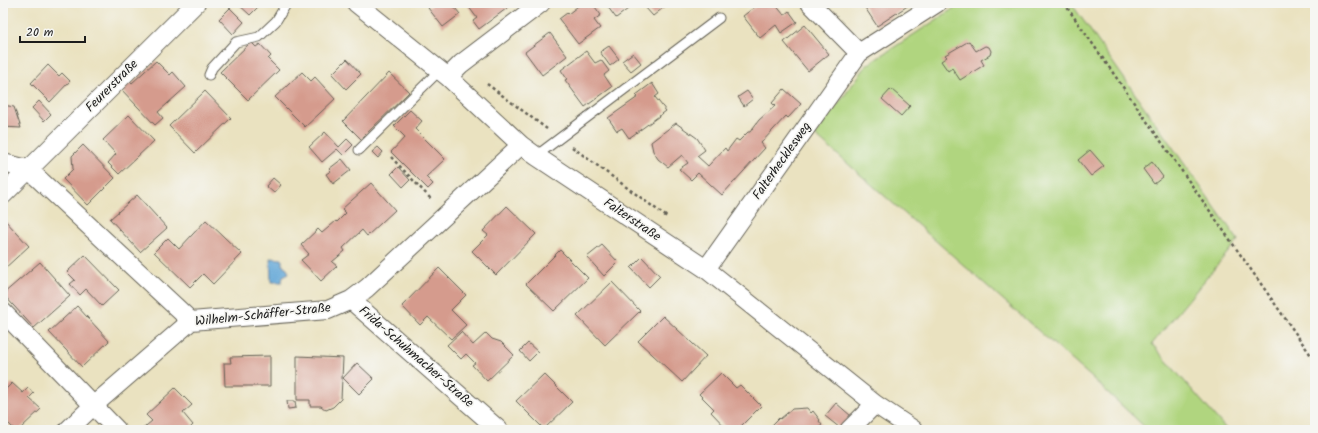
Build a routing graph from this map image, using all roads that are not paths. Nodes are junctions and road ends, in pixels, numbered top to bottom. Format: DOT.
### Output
graph roads {
  1 [pos="196,3"];
  2 [pos="287,3"];
  3 [pos="356,3"];
  4 [pos="541,3"];
  5 [pos="810,3"];
  6 [pos="937,3"];
  7 [pos="719,18"];
  8 [pos="859,53"];
  9 [pos="444,74"];
  10 [pos="209,75"];
  11 [pos="521,145"];
  12 [pos="359,150"];
  13 [pos="536,156"];
  14 [pos="3,163"];
  15 [pos="28,169"];
  16 [pos="3,195"];
  17 [pos="706,269"];
  18 [pos="351,300"];
  19 [pos="3,312"];
  20 [pos="191,321"];
  21 [pos="875,404"];
  22 [pos="94,405"];
  23 [pos="68,430"];
  24 [pos="117,430"];
  25 [pos="499,430"];
  26 [pos="849,430"];
  27 [pos="914,430"];
  1 -- 15 [label="street, Feurerstraße"];
  2 -- 10 [label="lane"];
  3 -- 9 [label="street, Falterstraße"];
  4 -- 9 [label="street"];
  5 -- 8 [label="street"];
  6 -- 8 [label="street, Falterhecklesweg"];
  7 -- 13 [label="lane"];
  8 -- 17 [label="street, Falterhecklesweg"];
  9 -- 11 [label="street, Falterstraße"];
  9 -- 12 [label="lane"];
  11 -- 13 [label="street, Falterstraße"];
  11 -- 18 [label="street, Wilhelm-Schäffer-Straße"];
  13 -- 17 [label="street, Falterstraße"];
  14 -- 15 [label="street"];
  15 -- 16 [label="street, Feurerstraße"];
  15 -- 20 [label="street"];
  17 -- 21 [label="street, Falterstraße"];
  18 -- 20 [label="street, Wilhelm-Schäffer-Straße"];
  18 -- 25 [label="street, Frida-Schuhmacher-Straße"];
  19 -- 22 [label="street"];
  20 -- 22 [label="street, Wilhelm-Schäffer-Straße"];
  21 -- 26 [label="street"];
  21 -- 27 [label="street, Falterstraße"];
  22 -- 23 [label="street, Wilhelm-Schäffer-Straße"];
  22 -- 24 [label="street"];
}
